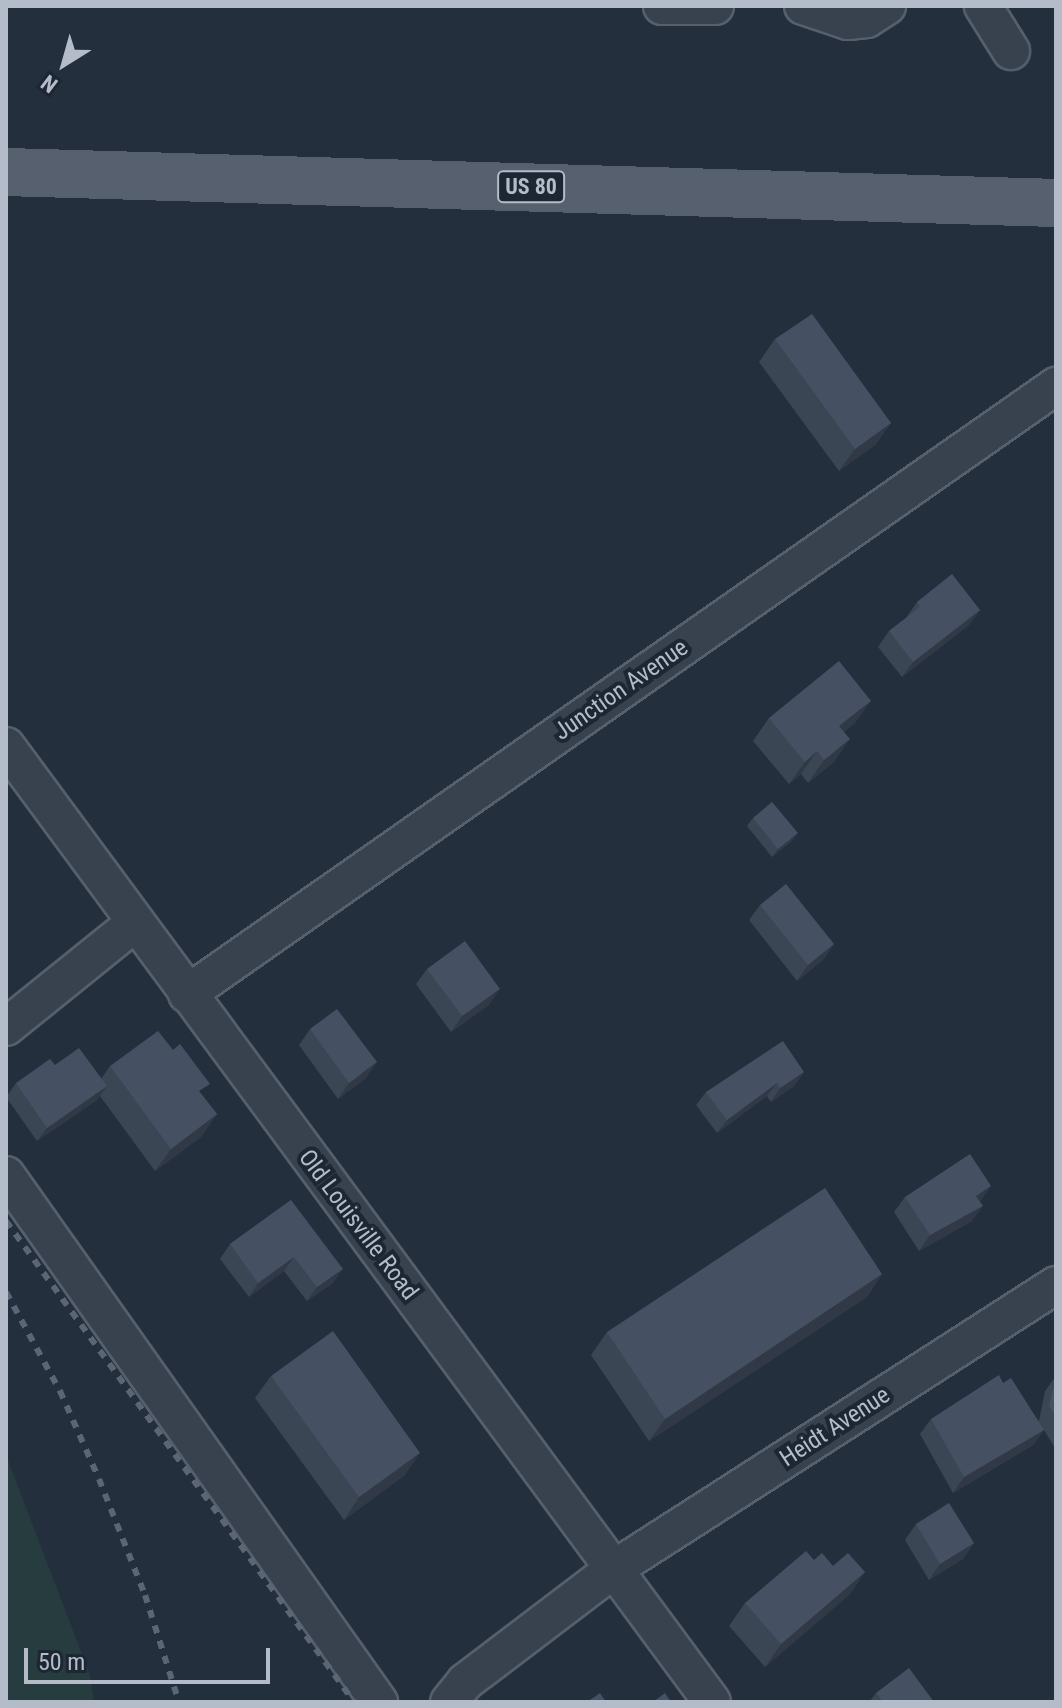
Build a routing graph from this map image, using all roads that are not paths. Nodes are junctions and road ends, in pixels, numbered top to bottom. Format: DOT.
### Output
graph roads {
  1 [pos="662,6"];
  2 [pos="715,6"];
  3 [pos="803,6"];
  4 [pos="887,6"];
  5 [pos="983,6"];
  6 [pos="1011,51"];
  7 [pos="6,172"];
  8 [pos="1056,203"];
  9 [pos="1056,386"];
  10 [pos="6,746"];
  11 [pos="135,923"];
  12 [pos="187,994"];
  13 [pos="6,1027"];
  14 [pos="6,1175"];
  15 [pos="1056,1285"];
  16 [pos="614,1569"];
  17 [pos="379,1702"];
  18 [pos="449,1702"];
  19 [pos="712,1702"];
  1 -- 2 [label="street"];
  3 -- 4 [label="street"];
  5 -- 6 [label="street"];
  7 -- 8 [label="main road, US 80"];
  9 -- 12 [label="street, Junction Avenue"];
  10 -- 11 [label="street, Old Louisville Road"];
  11 -- 12 [label="street, Old Louisville Road"];
  11 -- 13 [label="street"];
  12 -- 16 [label="street, Old Louisville Road"];
  14 -- 17 [label="street"];
  15 -- 16 [label="street, Heidt Avenue"];
  16 -- 18 [label="street, Heidt Avenue"];
  16 -- 19 [label="street, Old Louisville Road"];
}
